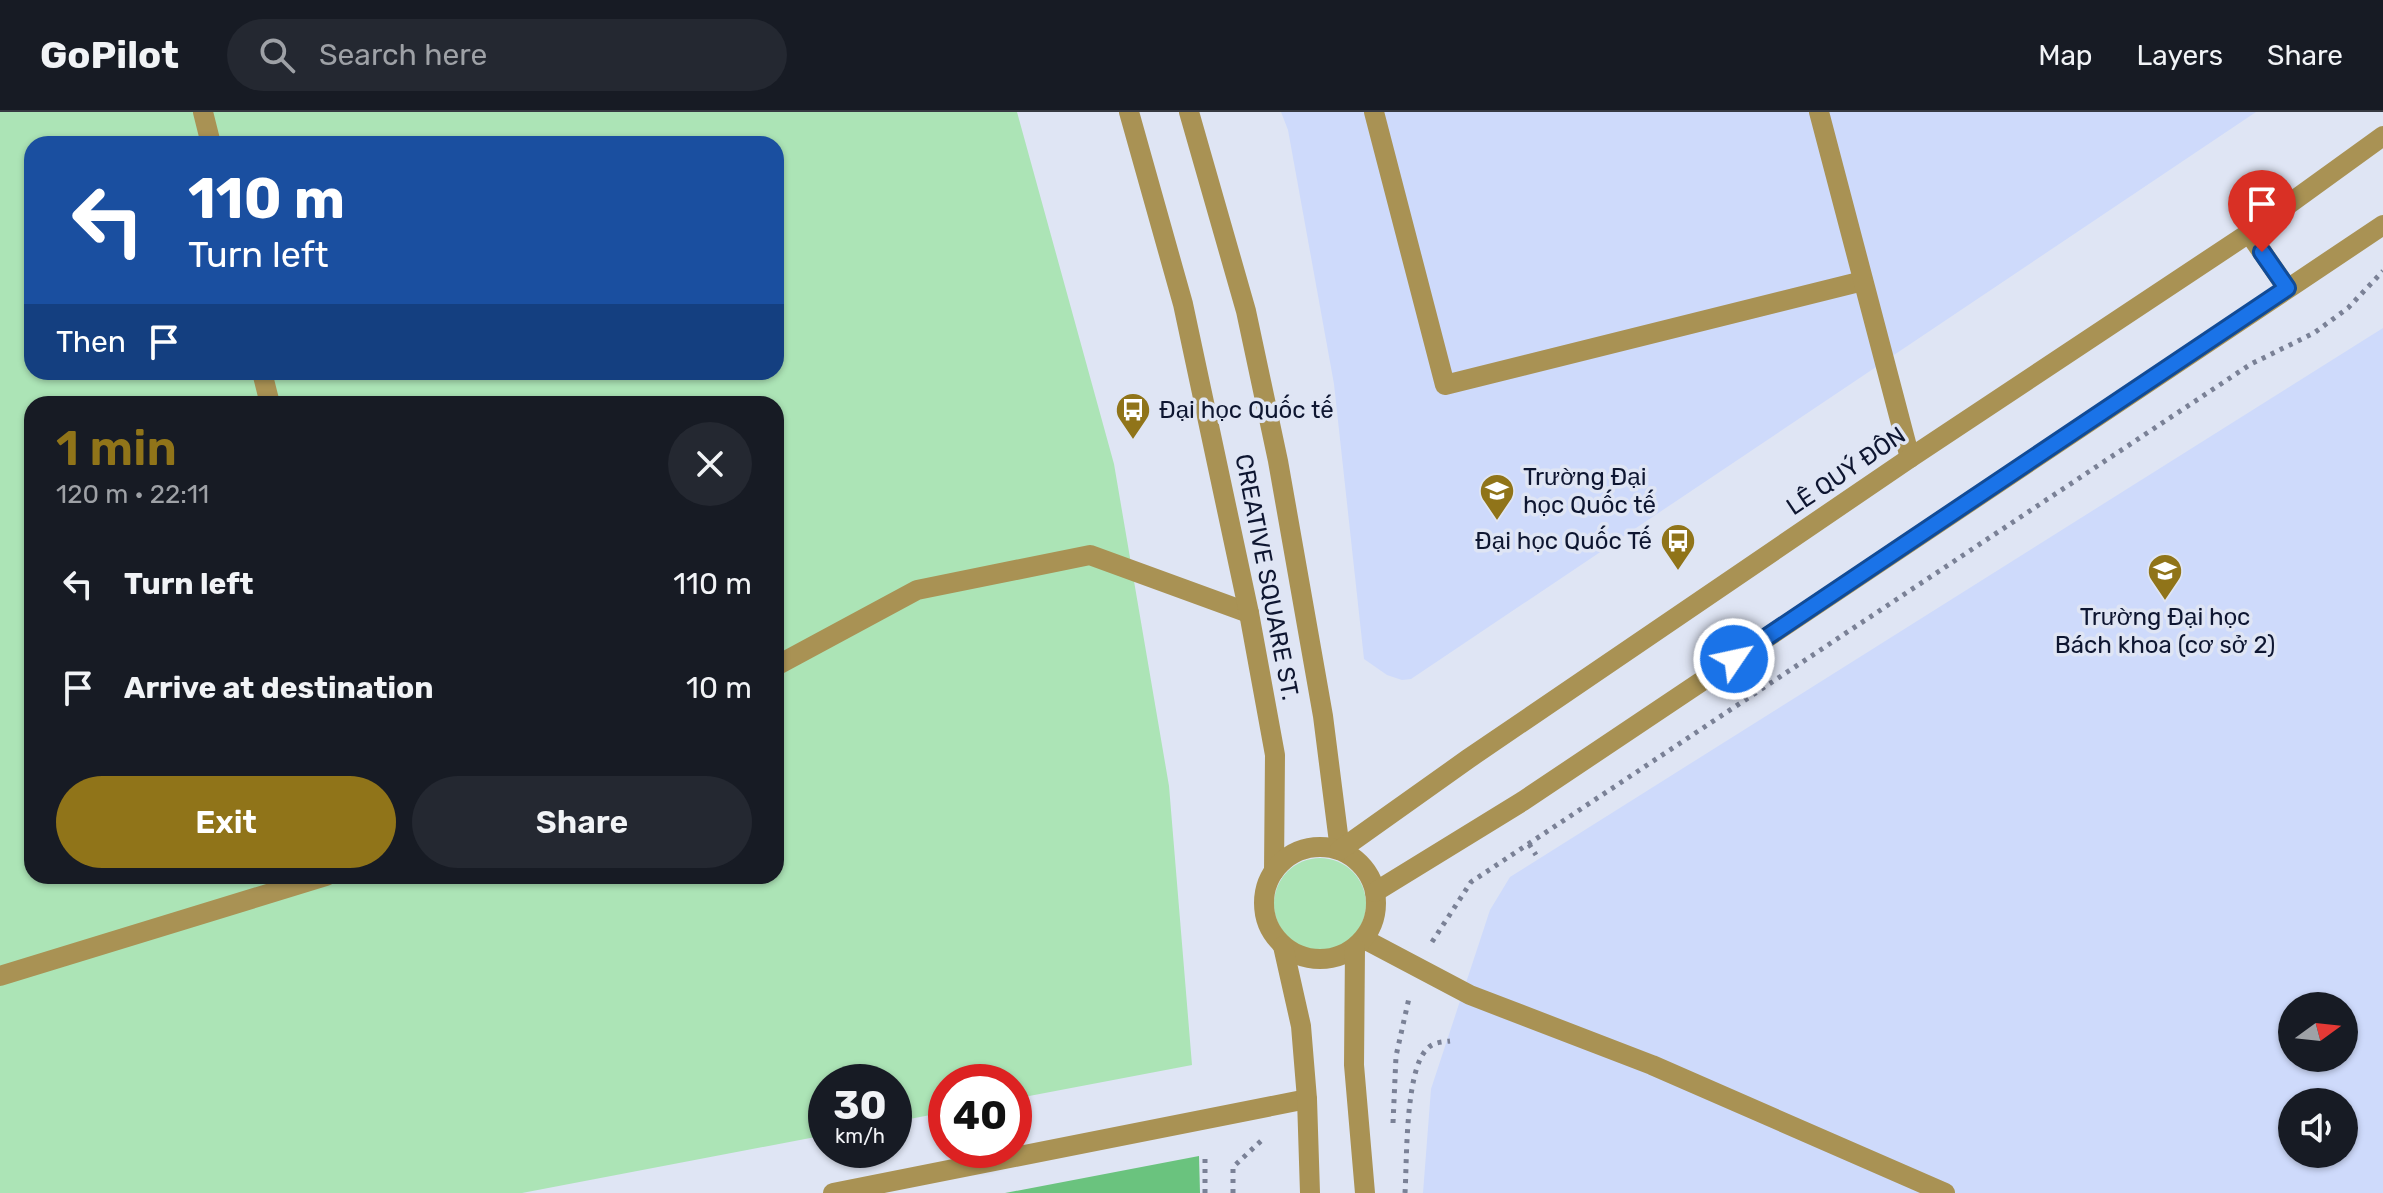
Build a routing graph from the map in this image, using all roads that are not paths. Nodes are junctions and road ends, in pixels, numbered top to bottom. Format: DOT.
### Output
graph roads {
  1 [pos="203,112"];
  2 [pos="1129,112"];
  3 [pos="1189,112"];
  4 [pos="1374,112"];
  5 [pos="1819,112"];
  6 [pos="209,136"];
  7 [pos="2383,136"];
  8 [pos="2383,225"];
  9 [pos="2249,233"];
  10 [pos="1863,281"];
  11 [pos="2287,288"];
  12 [pos="1910,458"];
  13 [pos="1249,613"];
  14 [pos="784,662"];
  15 [pos="1340,850"];
  16 [pos="1274,871"];
  17 [pos="289,884"];
  18 [pos="1375,892"];
  19 [pos="1359,943"];
  20 [pos="1283,946"];
  21 [pos="0,976"];
  22 [pos="1307,1099"];
  23 [pos="833,1193"];
  24 [pos="1310,1193"];
  25 [pos="1365,1193"];
  26 [pos="1945,1193"];
  1 -- 6 [label="street"];
  2 -- 13 [label="street, CREATIVE SQUARE ST."];
  3 -- 15 [label="street, CREATIVE SQUARE ST."];
  4 -- 10 [label="street"];
  5 -- 10 [label="street"];
  7 -- 9 [label="street, LÊ QUÝ ĐÔN"];
  8 -- 11 [label="street"];
  9 -- 11 [label="street"];
  9 -- 12 [label="street, LÊ QUÝ ĐÔN"];
  10 -- 12 [label="street"];
  11 -- 18 [label="street"];
  12 -- 15 [label="street, LÊ QUÝ ĐÔN"];
  13 -- 14 [label="street"];
  13 -- 16 [label="street, CREATIVE SQUARE ST."];
  15 -- 16 [label="street"];
  15 -- 18 [label="street"];
  16 -- 20 [label="street"];
  17 -- 21 [label="street"];
  18 -- 19 [label="street"];
  19 -- 20 [label="street"];
  19 -- 25 [label="street"];
  19 -- 26 [label="street"];
  20 -- 22 [label="street"];
  22 -- 23 [label="street"];
  22 -- 24 [label="street"];
}
